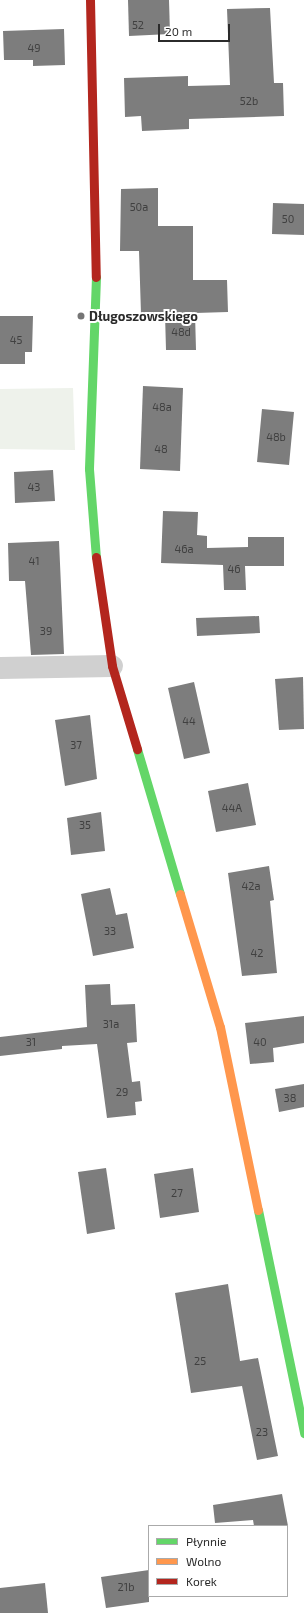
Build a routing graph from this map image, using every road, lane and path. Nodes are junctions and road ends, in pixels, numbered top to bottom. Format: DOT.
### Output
graph roads {
  1 [pos="90,0"];
  2 [pos="112,666"];
  3 [pos="0,668"];
  4 [pos="304,1433"];
  1 -- 2 [label="street"];
  2 -- 3 [label="street"];
  2 -- 4 [label="street"];
}
